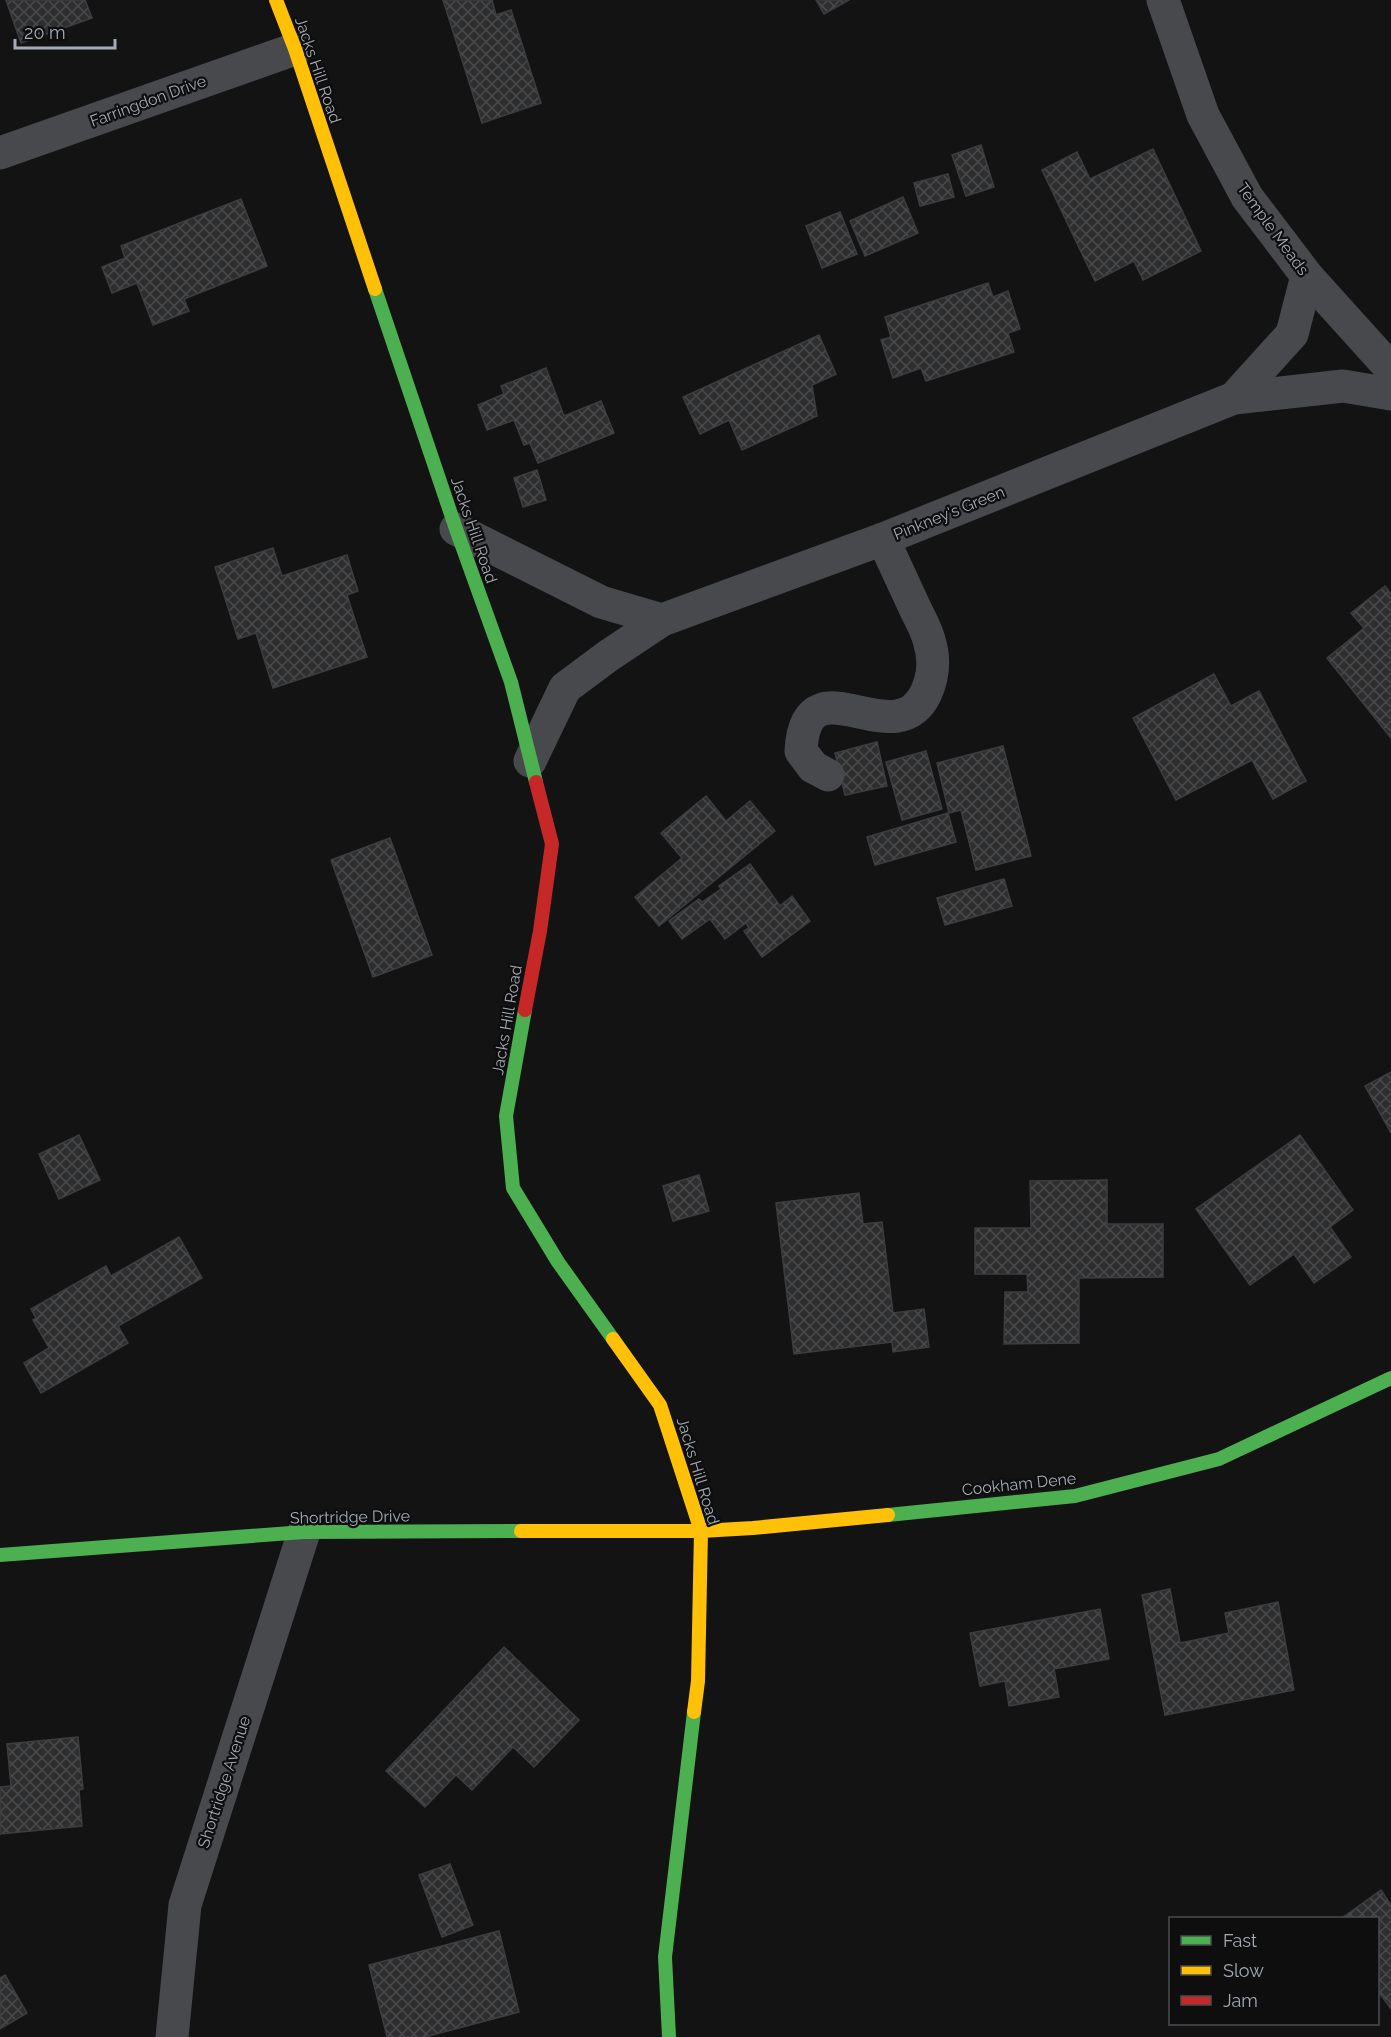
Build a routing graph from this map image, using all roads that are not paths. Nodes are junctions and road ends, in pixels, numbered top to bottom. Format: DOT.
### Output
graph roads {
  1 [pos="276,0"];
  2 [pos="1163,0"];
  3 [pos="295,49"];
  4 [pos="0,153"];
  5 [pos="1307,276"];
  6 [pos="1391,369"];
  7 [pos="1391,394"];
  8 [pos="1234,398"];
  9 [pos="456,529"];
  10 [pos="883,539"];
  11 [pos="662,620"];
  12 [pos="530,761"];
  13 [pos="828,775"];
  14 [pos="1391,1378"];
  15 [pos="701,1531"];
  16 [pos="304,1532"];
  17 [pos="0,1555"];
  18 [pos="172,2037"];
  19 [pos="669,2037"];
  1 -- 3 [label="street, Jacks Hill Road"];
  2 -- 5 [label="street, Temple Meads"];
  3 -- 4 [label="street, Farringdon Drive"];
  3 -- 9 [label="street, Jacks Hill Road"];
  5 -- 6 [label="street, Temple Meads"];
  5 -- 8 [label="street, Pinkney's Green"];
  7 -- 8 [label="street, Pinkney's Green"];
  8 -- 10 [label="street, Pinkney's Green"];
  9 -- 11 [label="street"];
  9 -- 12 [label="street, Jacks Hill Road"];
  10 -- 11 [label="street, Pinkney's Green"];
  10 -- 13 [label="street"];
  11 -- 12 [label="street, Pinkney's Green"];
  12 -- 15 [label="street, Jacks Hill Road"];
  14 -- 15 [label="street, Cookham Dene"];
  15 -- 16 [label="street, Shortridge Drive"];
  15 -- 19 [label="street, Jacks Hill Road"];
  16 -- 17 [label="street, Shortridge Drive"];
  16 -- 18 [label="street, Shortridge Avenue"];
}
